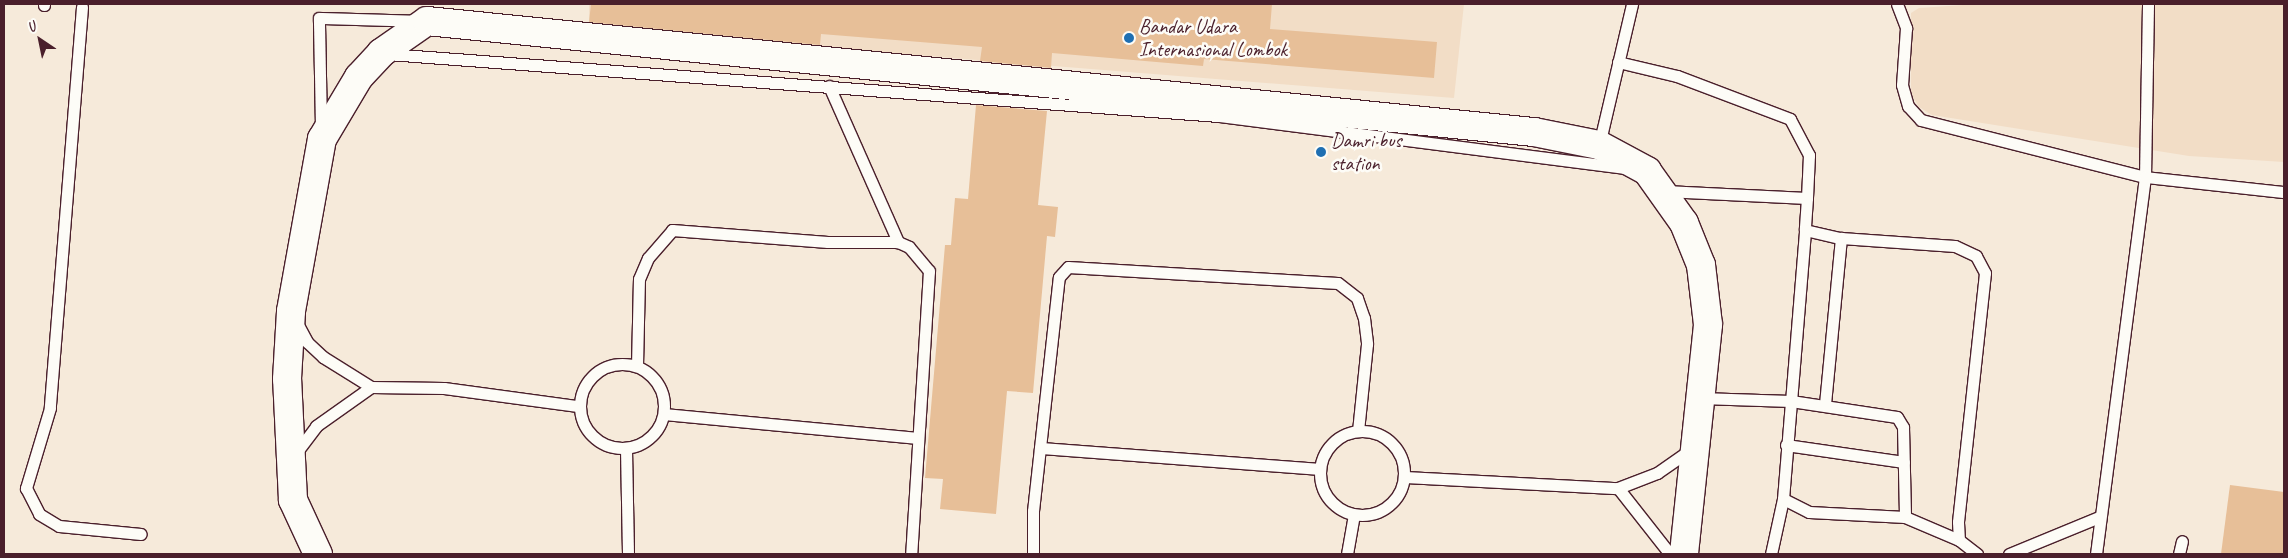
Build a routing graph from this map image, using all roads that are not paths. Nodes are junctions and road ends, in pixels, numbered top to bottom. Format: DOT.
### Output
graph roads {
  1 [pos="1632,4"];
  2 [pos="1897,4"];
  3 [pos="2148,4"];
  4 [pos="82,6"];
  5 [pos="427,22"];
  6 [pos="381,53"];
  7 [pos="1618,62"];
  8 [pos="829,86"];
  9 [pos="322,139"];
  10 [pos="1599,145"];
  11 [pos="2145,177"];
  12 [pos="1654,181"];
  13 [pos="2284,192"];
  14 [pos="1807,198"];
  15 [pos="1805,230"];
  16 [pos="1841,238"];
  17 [pos="898,242"];
  18 [pos="291,311"];
  19 [pos="637,366"];
  20 [pos="370,387"];
  21 [pos="1700,398"];
  22 [pos="1791,401"];
  23 [pos="1825,404"];
  24 [pos="578,406"];
  25 [pos="664,414"];
  26 [pos="1358,431"];
  27 [pos="918,438"];
  28 [pos="1786,445"];
  29 [pos="1695,447"];
  30 [pos="1040,448"];
  31 [pos="626,449"];
  32 [pos="1904,462"];
  33 [pos="290,464"];
  34 [pos="1318,469"];
  35 [pos="1405,477"];
  36 [pos="1618,488"];
  37 [pos="1783,498"];
  38 [pos="1354,515"];
  39 [pos="1905,517"];
  40 [pos="2099,517"];
  41 [pos="141,534"];
  42 [pos="1959,540"];
  43 [pos="2182,541"];
  44 [pos="318,554"];
  45 [pos="628,554"];
  46 [pos="911,554"];
  47 [pos="1032,554"];
  48 [pos="1347,554"];
  49 [pos="1670,554"];
  50 [pos="1684,554"];
  51 [pos="1770,554"];
  52 [pos="1976,554"];
  53 [pos="2009,554"];
  54 [pos="2096,554"];
  55 [pos="2179,554"];
  1 -- 7 [label="lane"];
  2 -- 11 [label="lane"];
  3 -- 11 [label="lane"];
  4 -- 41 [label="lane"];
  5 -- 6 [label="street"];
  5 -- 9 [label="lane"];
  5 -- 10 [label="street"];
  6 -- 8 [label="lane"];
  6 -- 9 [label="street"];
  7 -- 10 [label="lane"];
  7 -- 14 [label="lane"];
  8 -- 12 [label="lane"];
  8 -- 17 [label="lane"];
  9 -- 18 [label="street"];
  10 -- 12 [label="street"];
  11 -- 13 [label="lane"];
  11 -- 40 [label="lane"];
  12 -- 14 [label="lane"];
  12 -- 21 [label="street"];
  14 -- 15 [label="lane"];
  15 -- 16 [label="lane"];
  15 -- 22 [label="lane"];
  16 -- 23 [label="lane"];
  16 -- 42 [label="lane"];
  17 -- 19 [label="lane"];
  17 -- 27 [label="lane"];
  18 -- 20 [label="lane"];
  18 -- 33 [label="street"];
  19 -- 24 [label="lane"];
  19 -- 25 [label="lane"];
  20 -- 24 [label="lane"];
  20 -- 33 [label="lane"];
  21 -- 22 [label="lane"];
  21 -- 29 [label="street"];
  22 -- 23 [label="lane"];
  22 -- 28 [label="lane"];
  23 -- 32 [label="lane"];
  24 -- 31 [label="lane"];
  25 -- 27 [label="lane"];
  25 -- 31 [label="lane"];
  26 -- 30 [label="lane"];
  26 -- 34 [label="lane"];
  26 -- 35 [label="lane"];
  27 -- 46 [label="lane"];
  28 -- 32 [label="lane"];
  28 -- 37 [label="lane"];
  29 -- 36 [label="lane"];
  29 -- 50 [label="street"];
  30 -- 34 [label="lane"];
  30 -- 47 [label="lane"];
  31 -- 45 [label="lane"];
  32 -- 39 [label="lane"];
  33 -- 44 [label="street"];
  34 -- 38 [label="lane"];
  35 -- 36 [label="lane"];
  35 -- 38 [label="lane"];
  36 -- 49 [label="lane"];
  37 -- 39 [label="lane"];
  37 -- 51 [label="lane"];
  38 -- 48 [label="lane"];
  39 -- 42 [label="lane"];
  40 -- 53 [label="lane"];
  40 -- 54 [label="lane"];
  42 -- 52 [label="lane"];
  43 -- 55 [label="lane"];
}
